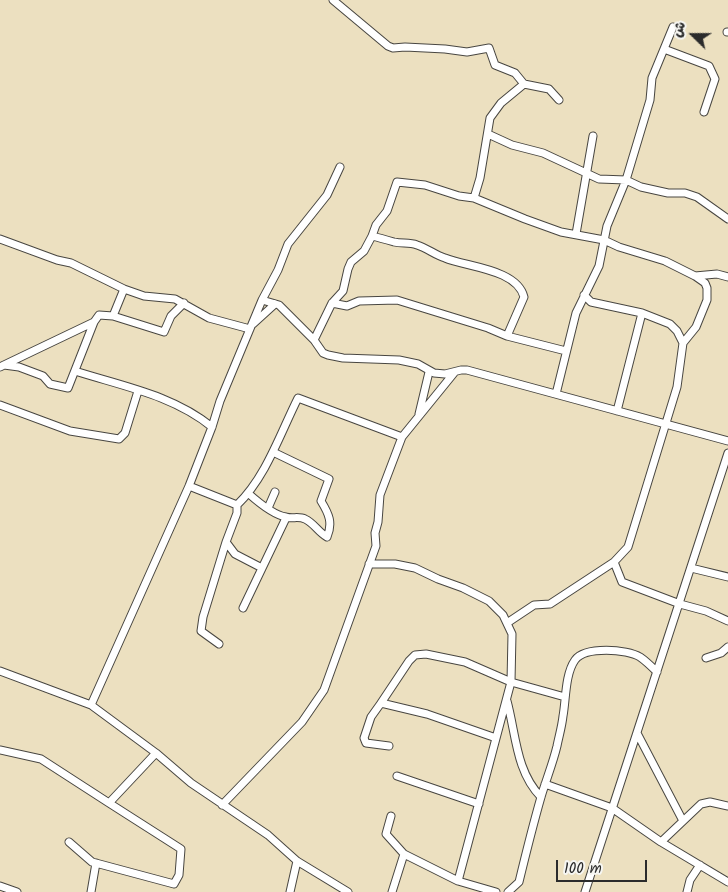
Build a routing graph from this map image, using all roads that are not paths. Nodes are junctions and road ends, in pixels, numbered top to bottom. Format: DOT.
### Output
graph roads {
  1 [pos="333,0"];
  2 [pos="673,27"];
  3 [pos="664,49"];
  4 [pos="524,84"];
  5 [pos="558,100"];
  6 [pos="704,112"];
  7 [pos="488,134"];
  8 [pos="593,136"];
  9 [pos="340,166"];
  10 [pos="586,174"];
  11 [pos="626,180"];
  12 [pos="474,198"];
  13 [pos="728,219"];
  14 [pos="576,234"];
  15 [pos="372,236"];
  16 [pos="0,238"];
  17 [pos="604,240"];
  18 [pos="695,276"];
  19 [pos="728,277"];
  20 [pos="124,289"];
  21 [pos="584,295"];
  22 [pos="262,300"];
  23 [pos="184,303"];
  24 [pos="332,303"];
  25 [pos="275,304"];
  26 [pos="642,313"];
  27 [pos="113,316"];
  28 [pos="94,322"];
  29 [pos="250,329"];
  30 [pos="507,336"];
  31 [pos="314,340"];
  32 [pos="683,343"];
  33 [pos="566,350"];
  34 [pos="2,366"];
  35 [pos="75,371"];
  36 [pos="429,372"];
  37 [pos="454,373"];
  38 [pos="138,390"];
  39 [pos="556,394"];
  40 [pos="0,404"];
  41 [pos="617,411"];
  42 [pos="419,414"];
  43 [pos="666,424"];
  44 [pos="212,427"];
  45 [pos="402,437"];
  46 [pos="728,440"];
  47 [pos="273,452"];
  48 [pos="728,453"];
  49 [pos="189,486"];
  50 [pos="275,492"];
  51 [pos="249,494"];
  52 [pos="237,505"];
  53 [pos="268,508"];
  54 [pos="286,518"];
  55 [pos="226,542"];
  56 [pos="614,562"];
  57 [pos="369,564"];
  58 [pos="262,568"];
  59 [pos="691,568"];
  60 [pos="728,577"];
  61 [pos="680,604"];
  62 [pos="243,608"];
  63 [pos="728,621"];
  64 [pos="507,623"];
  65 [pos="219,644"];
  66 [pos="728,647"];
  67 [pos="706,658"];
  68 [pos="0,672"];
  69 [pos="657,672"];
  70 [pos="511,682"];
  71 [pos="565,697"];
  72 [pos="507,700"];
  73 [pos="381,703"];
  74 [pos="91,706"];
  75 [pos="637,733"];
  76 [pos="496,738"];
  77 [pos="389,746"];
  78 [pos="0,750"];
  79 [pos="156,753"];
  80 [pos="397,776"];
  81 [pos="545,784"];
  82 [pos="541,797"];
  83 [pos="110,803"];
  84 [pos="478,804"];
  85 [pos="222,805"];
  86 [pos="728,806"];
  87 [pos="612,808"];
  88 [pos="390,816"];
  89 [pos="683,821"];
  90 [pos="69,842"];
  91 [pos="661,842"];
  92 [pos="404,854"];
  93 [pos="297,861"];
  94 [pos="96,863"];
  95 [pos="700,865"];
  96 [pos="458,881"];
  97 [pos="728,882"];
  98 [pos="0,886"];
  99 [pos="17,892"];
  100 [pos="91,892"];
  101 [pos="290,892"];
  102 [pos="348,892"];
  103 [pos="392,892"];
  104 [pos="496,892"];
  105 [pos="508,892"];
  106 [pos="585,892"];
  107 [pos="687,892"];
  1 -- 4 [label="street"];
  2 -- 3 [label="street"];
  3 -- 6 [label="street"];
  3 -- 11 [label="street"];
  4 -- 5 [label="street"];
  4 -- 7 [label="street"];
  7 -- 10 [label="street"];
  7 -- 12 [label="street"];
  8 -- 10 [label="street"];
  9 -- 22 [label="street"];
  10 -- 11 [label="street"];
  10 -- 14 [label="street"];
  11 -- 13 [label="street"];
  11 -- 17 [label="street"];
  12 -- 14 [label="street"];
  12 -- 15 [label="street"];
  14 -- 17 [label="street"];
  15 -- 24 [label="street"];
  15 -- 30 [label="street"];
  16 -- 20 [label="street"];
  17 -- 18 [label="street"];
  17 -- 21 [label="street"];
  18 -- 19 [label="street"];
  18 -- 32 [label="street"];
  20 -- 23 [label="street"];
  20 -- 27 [label="street"];
  21 -- 26 [label="street"];
  21 -- 33 [label="street"];
  22 -- 25 [label="street"];
  22 -- 29 [label="street"];
  23 -- 27 [label="street"];
  23 -- 29 [label="street"];
  24 -- 30 [label="street"];
  24 -- 31 [label="street"];
  25 -- 29 [label="street"];
  25 -- 31 [label="street"];
  26 -- 32 [label="street"];
  26 -- 41 [label="street"];
  27 -- 28 [label="street"];
  28 -- 34 [label="street"];
  28 -- 35 [label="street"];
  29 -- 44 [label="street"];
  30 -- 33 [label="street"];
  31 -- 36 [label="street"];
  32 -- 43 [label="street"];
  33 -- 39 [label="street"];
  34 -- 35 [label="street"];
  35 -- 38 [label="street"];
  36 -- 37 [label="street"];
  36 -- 42 [label="street"];
  37 -- 39 [label="street"];
  37 -- 42 [label="street"];
  38 -- 40 [label="street"];
  38 -- 44 [label="street"];
  39 -- 41 [label="street"];
  41 -- 43 [label="street"];
  42 -- 45 [label="street"];
  43 -- 46 [label="street"];
  43 -- 56 [label="street"];
  44 -- 49 [label="street"];
  45 -- 47 [label="street"];
  45 -- 57 [label="street"];
  47 -- 51 [label="street"];
  47 -- 54 [label="street"];
  48 -- 59 [label="street"];
  49 -- 52 [label="street"];
  49 -- 74 [label="street"];
  50 -- 53 [label="street"];
  51 -- 52 [label="street"];
  51 -- 53 [label="street"];
  52 -- 55 [label="street"];
  53 -- 54 [label="street"];
  54 -- 58 [label="street"];
  55 -- 58 [label="street"];
  55 -- 65 [label="street"];
  56 -- 61 [label="street"];
  56 -- 64 [label="street"];
  57 -- 64 [label="street"];
  57 -- 85 [label="street"];
  58 -- 62 [label="street"];
  59 -- 60 [label="street"];
  59 -- 61 [label="street"];
  61 -- 63 [label="street"];
  61 -- 69 [label="street"];
  64 -- 70 [label="street"];
  66 -- 67 [label="street"];
  68 -- 74 [label="street"];
  69 -- 71 [label="street"];
  69 -- 75 [label="street"];
  70 -- 71 [label="street"];
  70 -- 72 [label="street"];
  70 -- 73 [label="street"];
  71 -- 81 [label="street"];
  72 -- 76 [label="street"];
  72 -- 82 [label="street"];
  73 -- 76 [label="street"];
  73 -- 77 [label="street"];
  74 -- 79 [label="street"];
  75 -- 87 [label="street"];
  75 -- 89 [label="street"];
  76 -- 84 [label="street"];
  78 -- 83 [label="street"];
  79 -- 83 [label="street"];
  79 -- 85 [label="street"];
  80 -- 84 [label="street"];
  81 -- 82 [label="street"];
  81 -- 87 [label="street"];
  82 -- 105 [label="street"];
  83 -- 94 [label="street"];
  84 -- 96 [label="street"];
  85 -- 93 [label="street"];
  86 -- 89 [label="street"];
  87 -- 91 [label="street"];
  87 -- 106 [label="street"];
  88 -- 92 [label="street"];
  89 -- 91 [label="street"];
  90 -- 94 [label="street"];
  91 -- 95 [label="street"];
  92 -- 96 [label="street"];
  92 -- 103 [label="street"];
  93 -- 101 [label="street"];
  93 -- 102 [label="street"];
  94 -- 100 [label="street"];
  95 -- 97 [label="street"];
  95 -- 107 [label="street"];
  96 -- 104 [label="street"];
  98 -- 99 [label="street"];
}
